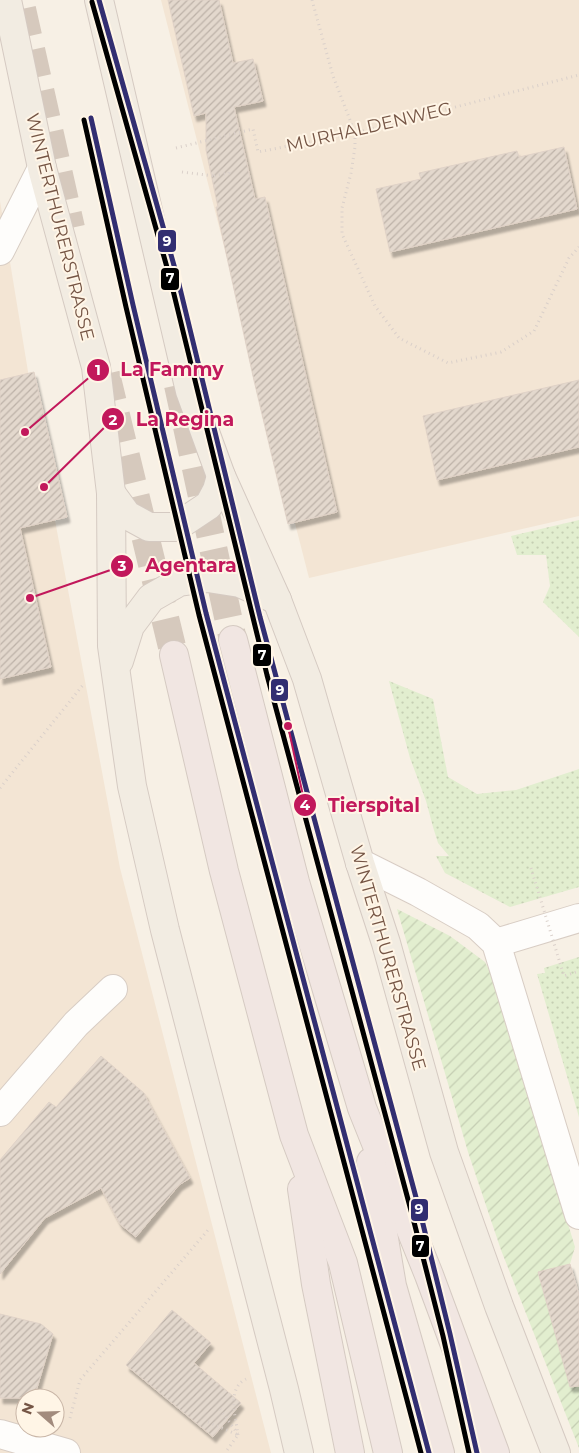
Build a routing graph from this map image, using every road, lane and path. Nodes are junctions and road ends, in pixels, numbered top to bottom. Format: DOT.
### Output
graph roads {
  1 [pos="7,0"];
  2 [pos="99,0"];
  3 [pos="312,0"];
  4 [pos="579,75"];
  5 [pos="355,133"];
  6 [pos="176,148"];
  7 [pos="42,168"];
  8 [pos="230,171"];
  9 [pos="182,172"];
  10 [pos="579,247"];
  11 [pos="0,251"];
  12 [pos="221,476"];
  13 [pos="111,493"];
  14 [pos="277,600"];
  15 [pos="233,640"];
  16 [pos="174,655"];
  17 [pos="116,671"];
  18 [pos="84,683"];
  19 [pos="0,788"];
  20 [pos="360,863"];
  21 [pos="531,868"];
  22 [pos="579,918"];
  23 [pos="496,943"];
  24 [pos="579,971"];
  25 [pos="114,989"];
  26 [pos="362,1108"];
  27 [pos="0,1112"];
  28 [pos="294,1135"];
  29 [pos="579,1215"];
  30 [pos="203,1234"];
  31 [pos="242,1381"];
  32 [pos="220,1409"];
  33 [pos="208,1422"];
  34 [pos="0,1434"];
  35 [pos="238,1434"];
  36 [pos="66,1440"];
  37 [pos="225,1453"];
  38 [pos="298,1453"];
  39 [pos="350,1453"];
  40 [pos="388,1453"];
  41 [pos="440,1453"];
  42 [pos="495,1453"];
  43 [pos="556,1453"];
  1 -- 7 [label="main road, WINTERTHURERSTRASSE"];
  2 -- 12 [label="main road, WINTERTHURERSTRASSE"];
  3 -- 5 [label="path"];
  4 -- 5 [label="path, MURHALDENWEG"];
  5 -- 6 [label="path, MURHALDENWEG"];
  5 -- 10 [label="path"];
  7 -- 11 [label="street"];
  7 -- 13 [label="main road, WINTERTHURERSTRASSE"];
  8 -- 9 [label="path"];
  12 -- 13 [label="main road"];
  12 -- 14 [label="main road, WINTERTHURERSTRASSE"];
  13 -- 17 [label="main road, WINTERTHURERSTRASSE"];
  14 -- 17 [label="main road"];
  14 -- 20 [label="main road, WINTERTHURERSTRASSE"];
  15 -- 26 [label="highway"];
  16 -- 28 [label="highway"];
  17 -- 38 [label="main road, WINTERTHURERSTRASSE"];
  18 -- 19 [label="path"];
  20 -- 23 [label="street"];
  20 -- 43 [label="main road, WINTERTHURERSTRASSE"];
  21 -- 24 [label="path, bridge"];
  22 -- 23 [label="street"];
  23 -- 29 [label="street"];
  25 -- 27 [label="street"];
  26 -- 41 [label="highway"];
  26 -- 42 [label="highway"];
  28 -- 39 [label="highway"];
  28 -- 40 [label="highway"];
  30 -- 36 [label="path"];
  31 -- 35 [label="path"];
  32 -- 35 [label="path"];
  33 -- 35 [label="path"];
  34 -- 36 [label="street"];
  35 -- 37 [label="path"];
}
